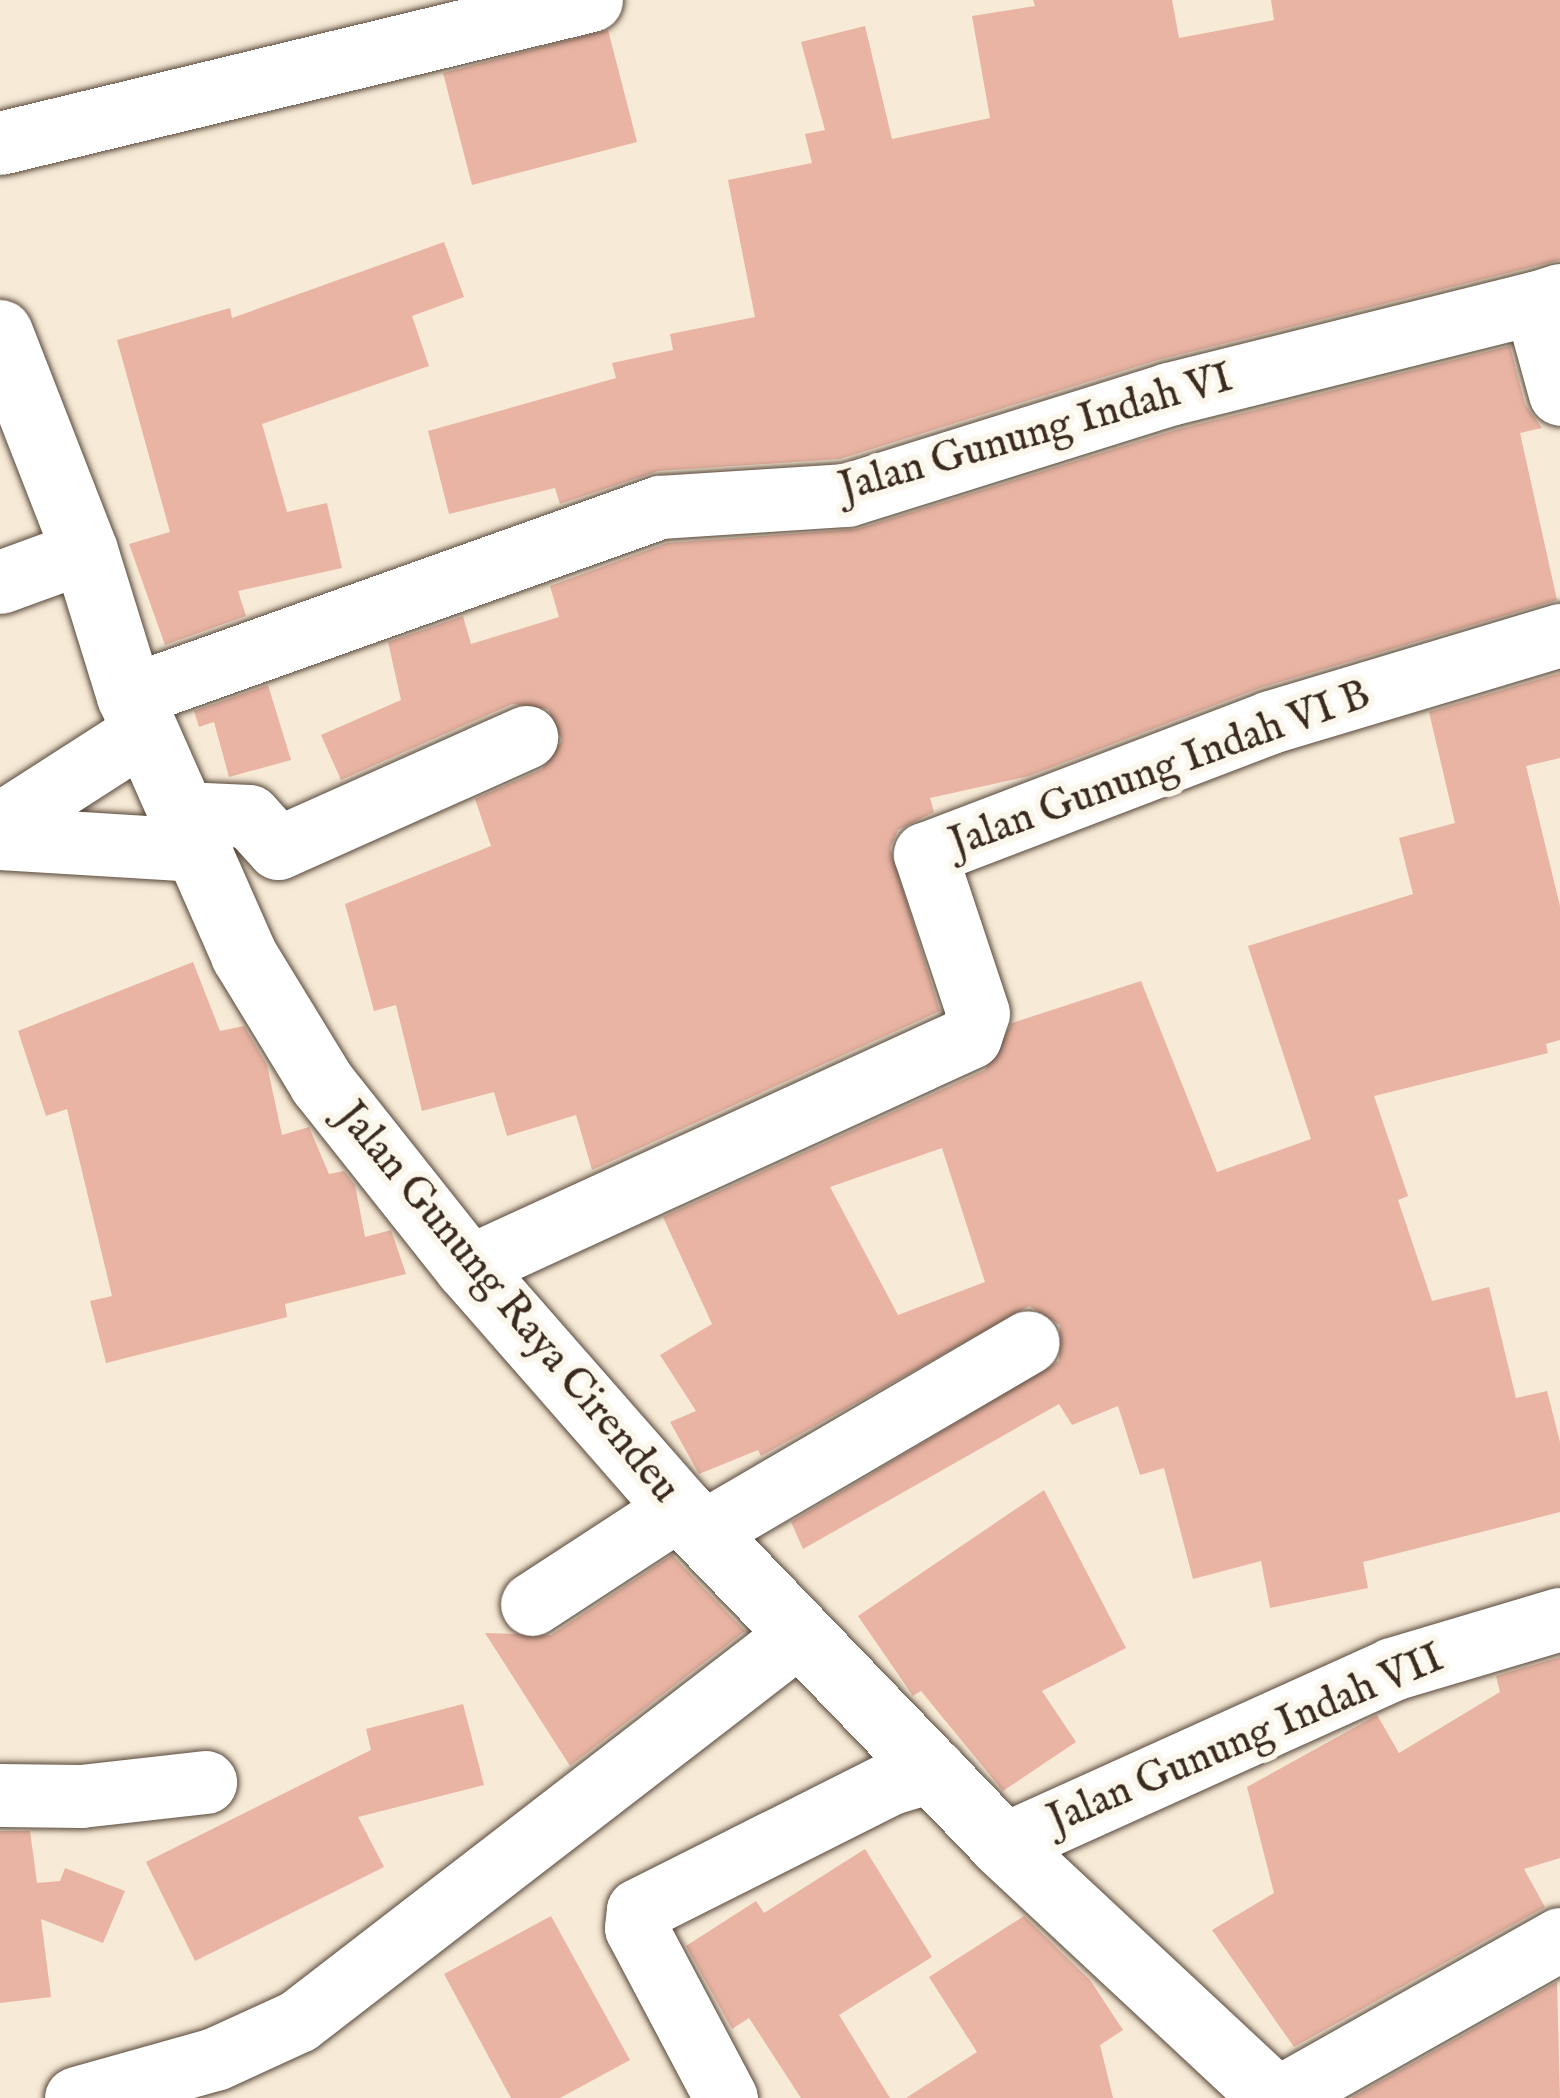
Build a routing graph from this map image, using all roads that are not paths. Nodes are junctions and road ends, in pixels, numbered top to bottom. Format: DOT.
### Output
graph roads {
  1 [pos="591,0"];
  2 [pos="0,142"];
  3 [pos="1547,299"];
  4 [pos="0,333"];
  5 [pos="1560,394"];
  6 [pos="85,551"];
  7 [pos="0,582"];
  8 [pos="1560,635"];
  9 [pos="137,713"];
  10 [pos="526,737"];
  11 [pos="0,824"];
  12 [pos="190,831"];
  13 [pos="0,838"];
  14 [pos="468,1267"];
  15 [pos="1028,1342"];
  16 [pos="691,1520"];
  17 [pos="532,1604"];
  18 [pos="1560,1619"];
  19 [pos="798,1635"];
  20 [pos="934,1770"];
  21 [pos="206,1782"];
  22 [pos="0,1795"];
  23 [pos="1003,1845"];
  24 [pos="1560,1939"];
  25 [pos="76,2098"];
  26 [pos="726,2098"];
  27 [pos="1276,2098"];
  1 -- 2 [label="street"];
  3 -- 5 [label="street"];
  3 -- 9 [label="street, Jalan Gunung Indah VI"];
  4 -- 6 [label="street, Jalan Gunung Raya Cirendeu"];
  6 -- 7 [label="street"];
  6 -- 9 [label="street, Jalan Gunung Raya Cirendeu"];
  8 -- 14 [label="street, Jalan Gunung Indah VI B"];
  9 -- 11 [label="street, Jalan Gunung Indah VI"];
  9 -- 12 [label="street, Jalan Gunung Raya Cirendeu"];
  10 -- 12 [label="street"];
  12 -- 13 [label="street"];
  12 -- 14 [label="street, Jalan Gunung Raya Cirendeu"];
  14 -- 16 [label="street, Jalan Gunung Raya Cirendeu"];
  15 -- 16 [label="street"];
  16 -- 17 [label="street"];
  16 -- 19 [label="street, Jalan Gunung Raya Cirendeu"];
  18 -- 23 [label="street, Jalan Gunung Indah VII"];
  19 -- 20 [label="street, Jalan Gunung Raya Cirendeu"];
  19 -- 25 [label="street"];
  20 -- 23 [label="street, Jalan Gunung Raya Cirendeu"];
  20 -- 26 [label="street"];
  21 -- 22 [label="street"];
  23 -- 27 [label="street, Jalan Gunung Raya Cirendeu"];
  24 -- 27 [label="street"];
}
